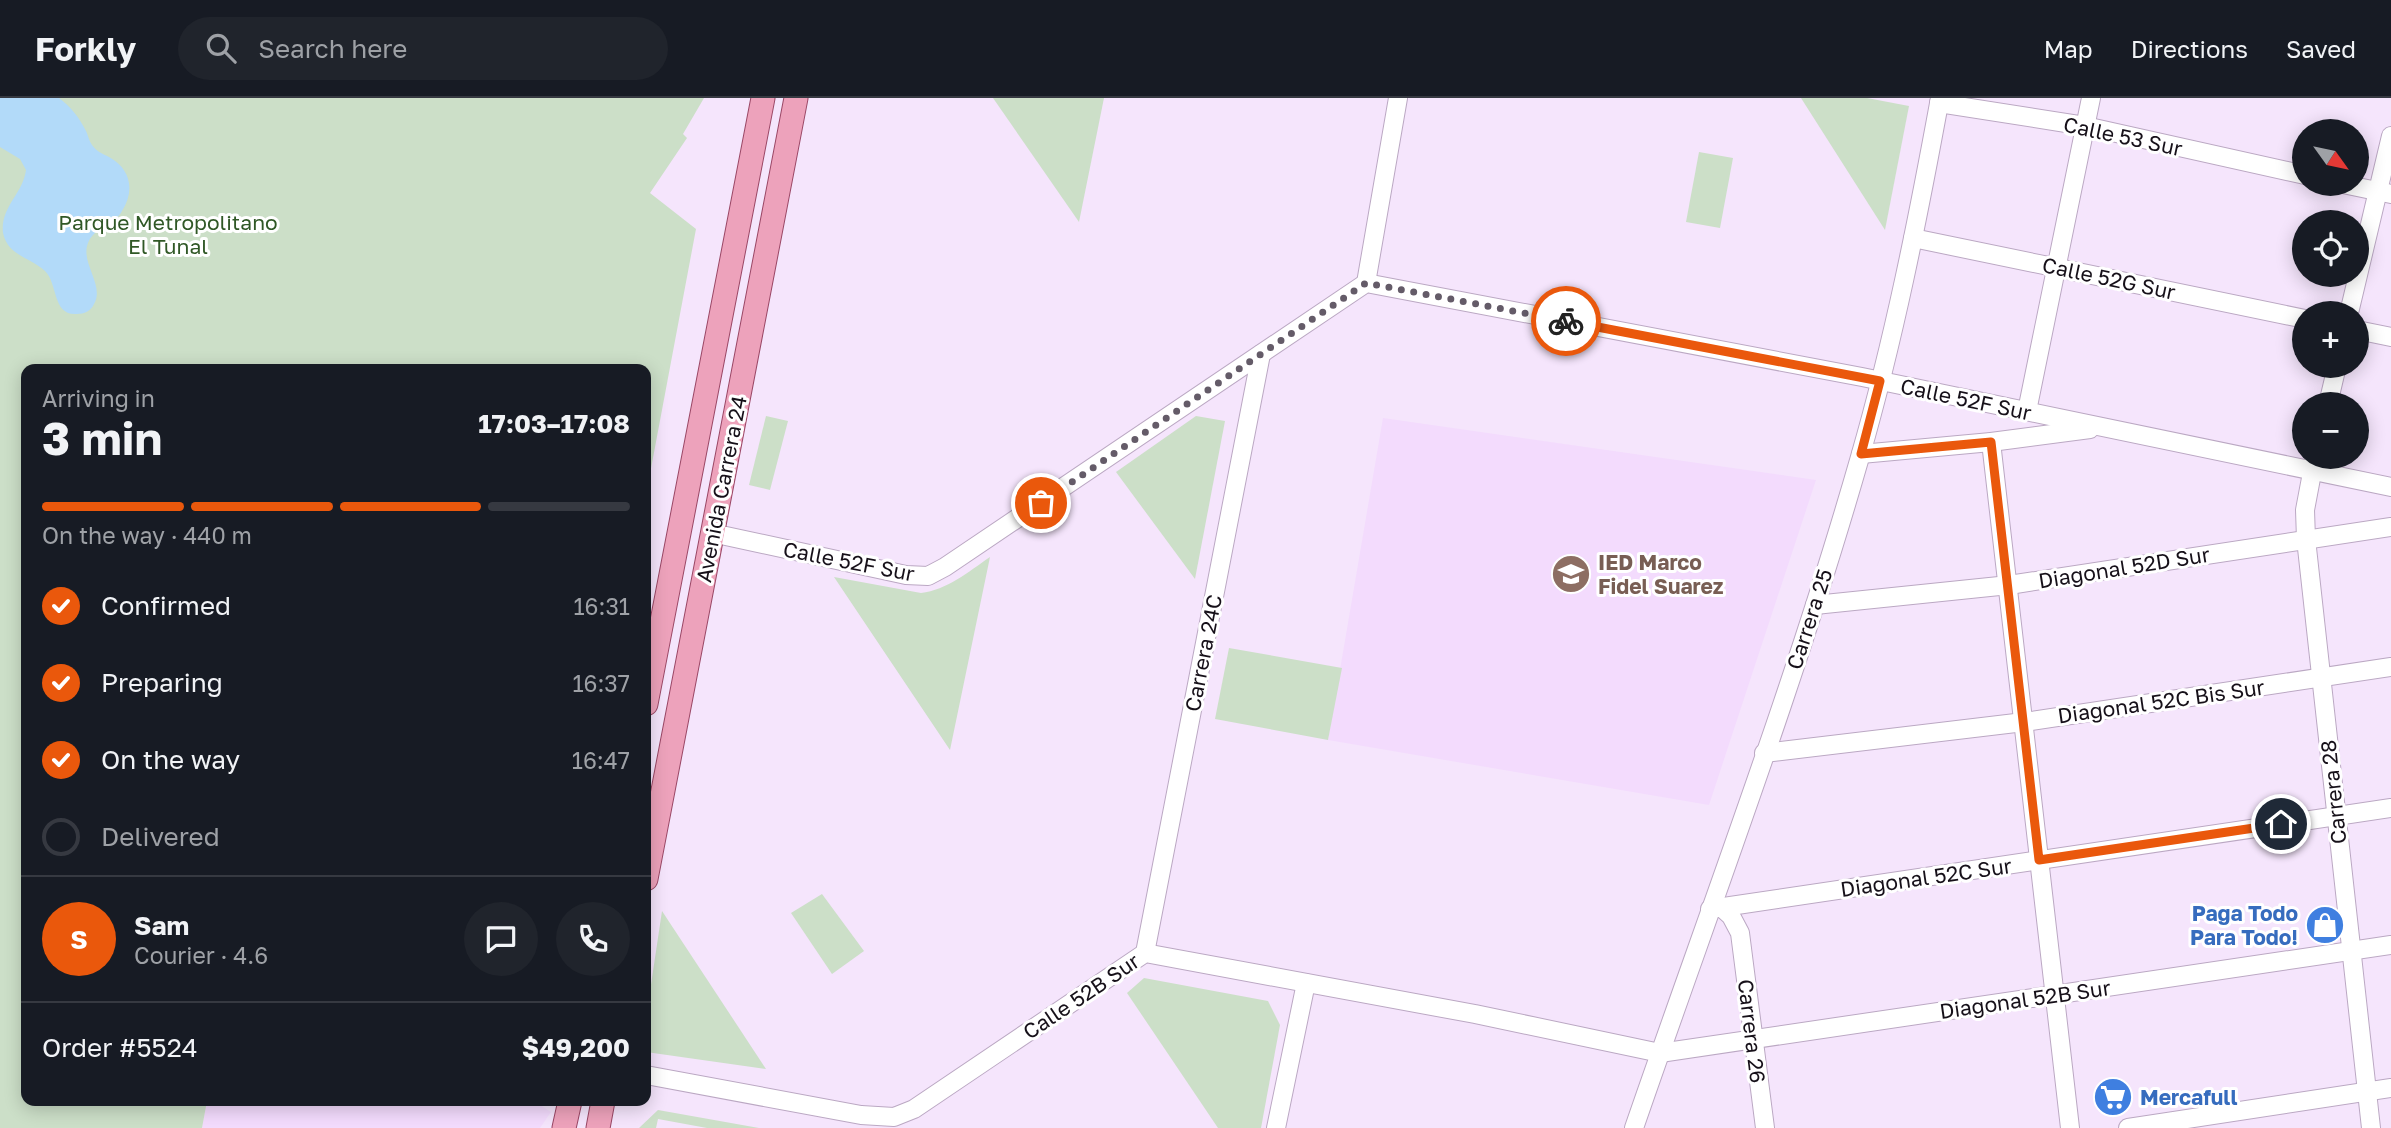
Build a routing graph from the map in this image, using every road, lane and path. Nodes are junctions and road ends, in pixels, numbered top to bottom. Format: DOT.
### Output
graph roads {
  1 [pos="763,98"];
  2 [pos="796,98"];
  3 [pos="1398,98"];
  4 [pos="2091,98"];
  5 [pos="1940,101"];
  6 [pos="2085,126"];
  7 [pos="2391,136"];
  8 [pos="2292,172"];
  9 [pos="2385,193"];
  10 [pos="1913,238"];
  11 [pos="2056,268"];
  12 [pos="1366,283"];
  13 [pos="2353,301"];
  14 [pos="2292,316"];
  15 [pos="2369,332"];
  16 [pos="2391,337"];
  17 [pos="1261,354"];
  18 [pos="1880,381"];
  19 [pos="2027,411"];
  20 [pos="2105,427"];
  21 [pos="1991,442"];
  22 [pos="1861,454"];
  23 [pos="2292,459"];
  24 [pos="2313,469"];
  25 [pos="2333,469"];
  26 [pos="2391,487"];
  27 [pos="2391,527"];
  28 [pos="712,533"];
  29 [pos="2305,539"];
  30 [pos="2009,585"];
  31 [pos="1815,605"];
  32 [pos="2391,667"];
  33 [pos="2320,678"];
  34 [pos="651,679"];
  35 [pos="2024,722"];
  36 [pos="1764,753"];
  37 [pos="2391,808"];
  38 [pos="2335,816"];
  39 [pos="651,853"];
  40 [pos="2039,860"];
  41 [pos="1751,903"];
  42 [pos="1716,908"];
  43 [pos="1740,933"];
  44 [pos="2391,945"];
  45 [pos="2350,951"];
  46 [pos="1145,953"];
  47 [pos="1306,983"];
  48 [pos="2055,995"];
  49 [pos="1753,1039"];
  50 [pos="1660,1053"];
  51 [pos="651,1076"];
  52 [pos="2391,1088"];
  53 [pos="2367,1092"];
  54 [pos="569,1106"];
  55 [pos="602,1106"];
  56 [pos="564,1128"];
  57 [pos="598,1128"];
  58 [pos="1276,1128"];
  59 [pos="1634,1128"];
  60 [pos="1765,1128"];
  61 [pos="2070,1128"];
  62 [pos="2128,1128"];
  63 [pos="2371,1128"];
  1 -- 34 [label="main road, Avenida Carrera 24"];
  2 -- 28 [label="main road, Avenida Carrera 24"];
  3 -- 12 [label="street"];
  4 -- 6 [label="street"];
  5 -- 6 [label="street, Calle 53 Sur"];
  5 -- 10 [label="street, Carrera 25"];
  6 -- 8 [label="street, Calle 53 Sur"];
  6 -- 11 [label="street"];
  7 -- 9 [label="street"];
  9 -- 13 [label="street"];
  10 -- 11 [label="street, Calle 52G Sur"];
  10 -- 18 [label="street, Carrera 25"];
  11 -- 14 [label="street, Calle 52G Sur"];
  11 -- 19 [label="street"];
  12 -- 17 [label="street, Calle 52F Sur"];
  12 -- 18 [label="street, Calle 52F Sur"];
  15 -- 16 [label="street"];
  17 -- 28 [label="street, Calle 52F Sur"];
  17 -- 46 [label="street, Carrera 24C"];
  18 -- 19 [label="street, Calle 52F Sur"];
  18 -- 22 [label="street, Carrera 25"];
  19 -- 20 [label="street, Calle 52F Sur"];
  20 -- 21 [label="street"];
  20 -- 23 [label="street, Calle 52F Sur"];
  21 -- 22 [label="street"];
  21 -- 30 [label="street"];
  22 -- 31 [label="street, Carrera 25"];
  24 -- 29 [label="street, Carrera 28"];
  25 -- 26 [label="street, Calle 52F Sur"];
  27 -- 29 [label="street, Diagonal 52D Sur"];
  28 -- 39 [label="main road, Avenida Carrera 24"];
  29 -- 30 [label="street, Diagonal 52D Sur"];
  29 -- 33 [label="street, Carrera 28"];
  30 -- 31 [label="street, Diagonal 52D Sur"];
  30 -- 35 [label="street"];
  31 -- 36 [label="street, Carrera 25"];
  32 -- 33 [label="street, Diagonal 52C Bis Sur"];
  33 -- 35 [label="street, Diagonal 52C Bis Sur"];
  33 -- 38 [label="street, Carrera 28"];
  35 -- 36 [label="street, Diagonal 52C Bis Sur"];
  35 -- 40 [label="street"];
  36 -- 42 [label="street, Carrera 25"];
  37 -- 38 [label="street, Diagonal 52C Sur"];
  38 -- 40 [label="street, Diagonal 52C Sur"];
  38 -- 45 [label="street, Carrera 28"];
  40 -- 41 [label="street, Diagonal 52C Sur"];
  40 -- 48 [label="street"];
  41 -- 42 [label="street, Diagonal 52C Sur"];
  41 -- 43 [label="street, Carrera 26"];
  42 -- 43 [label="street, Carrera 26"];
  42 -- 50 [label="street, Carrera 25"];
  43 -- 49 [label="street, Carrera 26"];
  44 -- 45 [label="street, Diagonal 52B Sur"];
  45 -- 48 [label="street, Diagonal 52B Sur"];
  45 -- 53 [label="street, Carrera 28"];
  46 -- 47 [label="street, Calle 52B Sur"];
  46 -- 51 [label="street, Calle 52B Sur"];
  47 -- 50 [label="street, Calle 52B Sur"];
  47 -- 58 [label="street"];
  48 -- 49 [label="street, Diagonal 52B Sur"];
  48 -- 61 [label="street"];
  49 -- 50 [label="street, Diagonal 52B Sur"];
  49 -- 60 [label="street, Carrera 26"];
  50 -- 59 [label="street, Carrera 25"];
  52 -- 53 [label="street"];
  53 -- 62 [label="street"];
  53 -- 63 [label="street, Carrera 28"];
  54 -- 56 [label="main road"];
  55 -- 57 [label="main road"];
}
